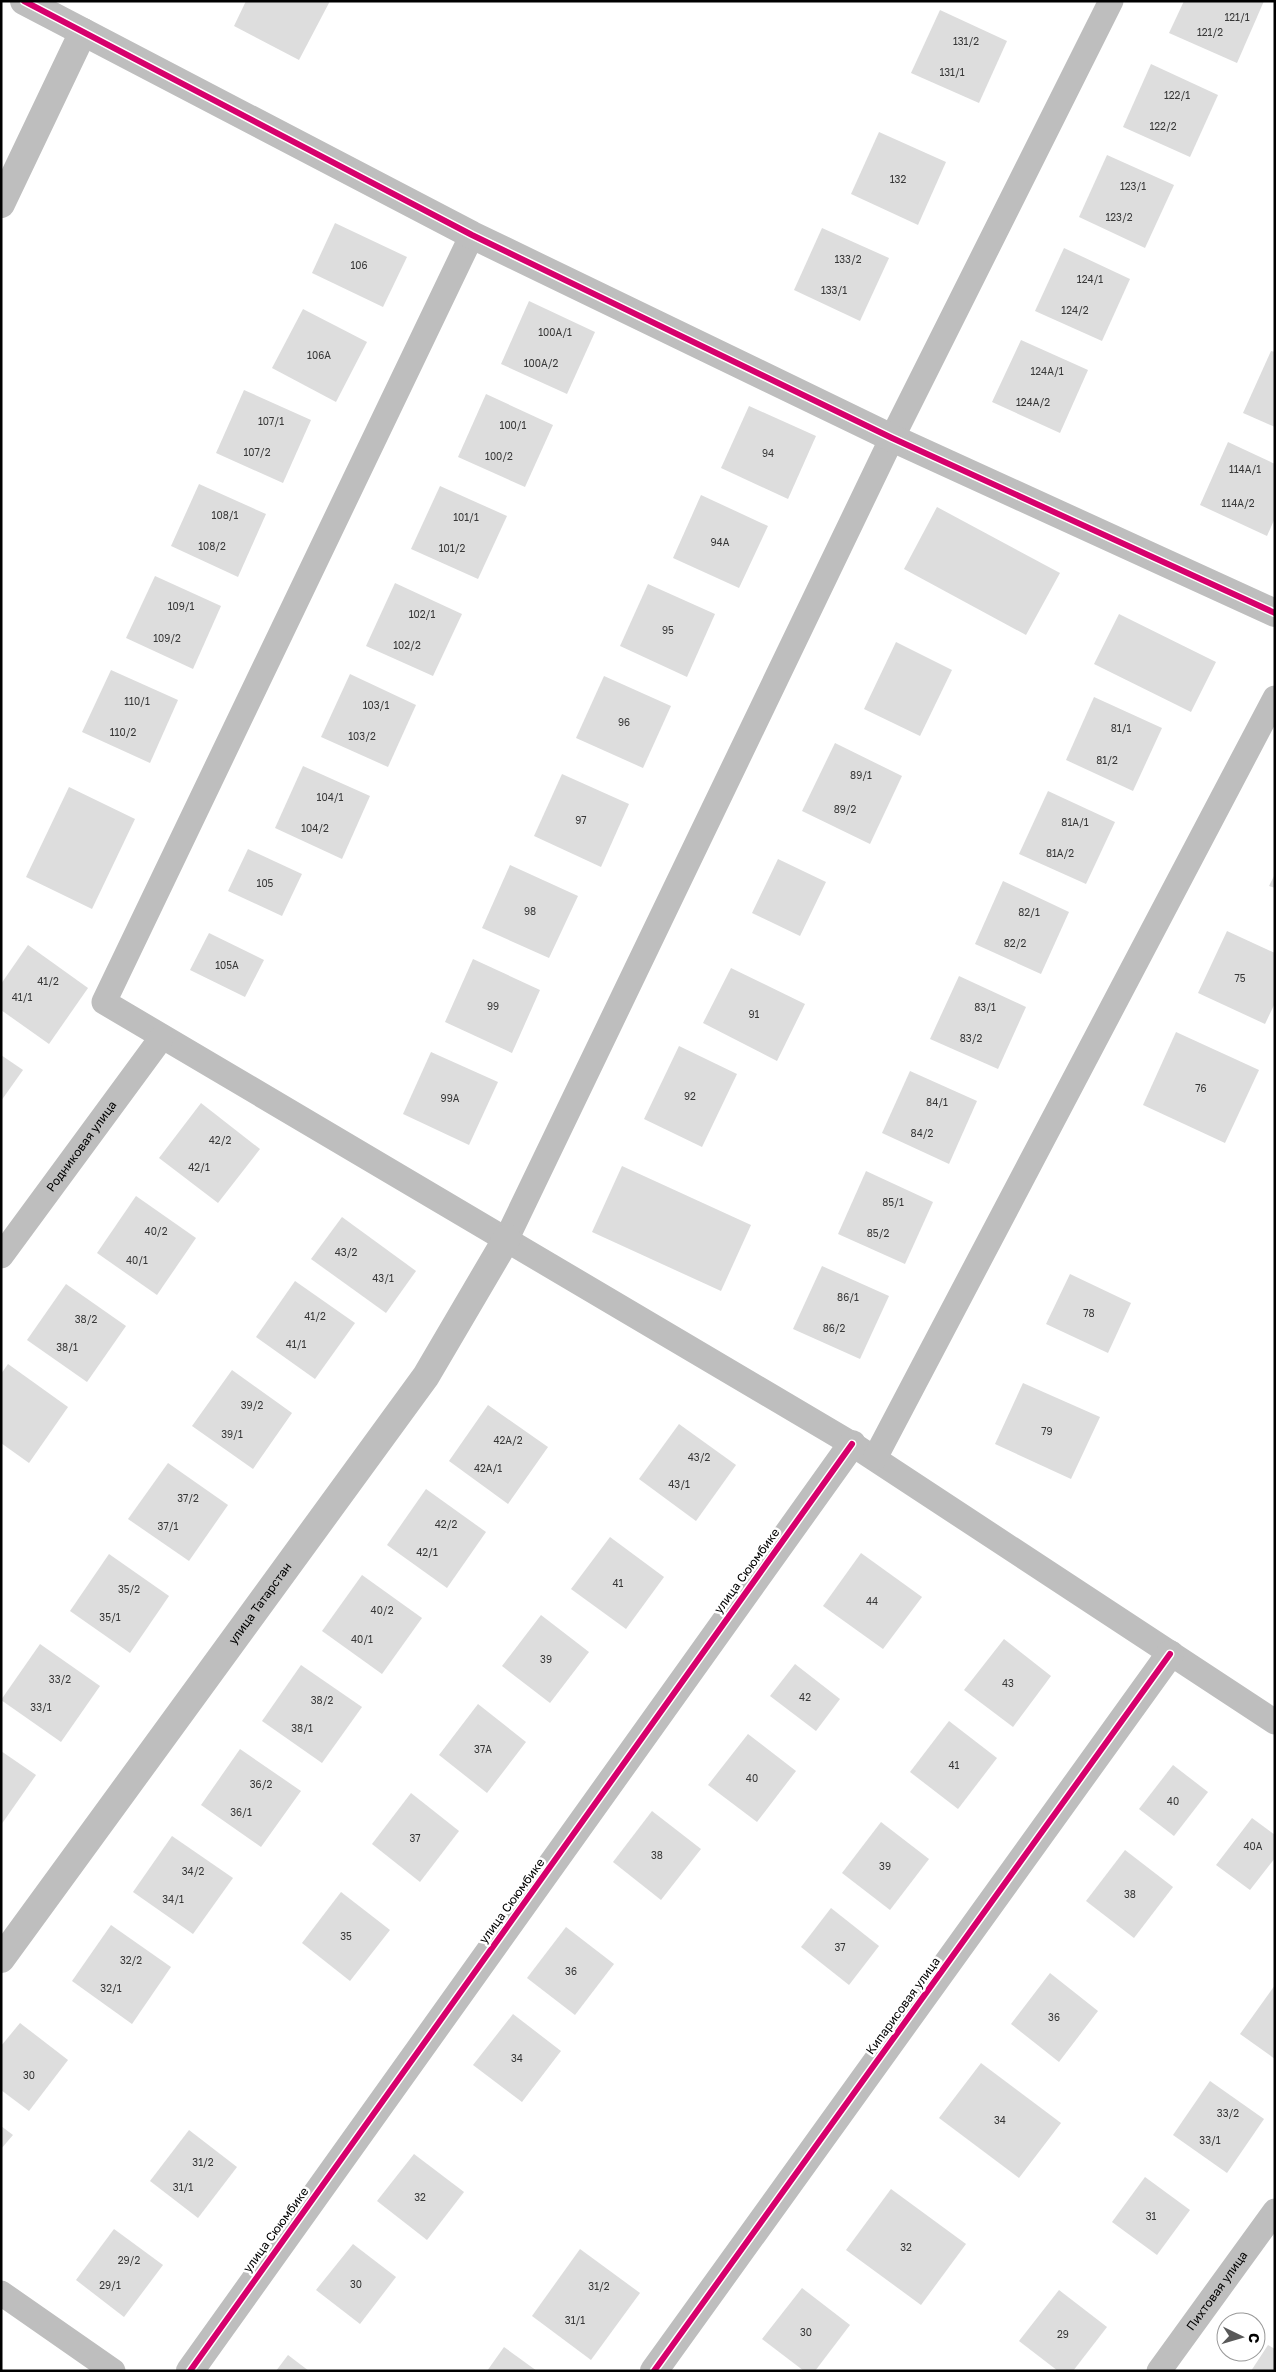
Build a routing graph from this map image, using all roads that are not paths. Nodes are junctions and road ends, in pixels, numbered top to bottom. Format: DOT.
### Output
graph roads {
  1 [pos="24,1"];
  2 [pos="1111,1"];
  3 [pos="83,32"];
  4 [pos="1,204"];
  5 [pos="472,235"];
  6 [pos="892,438"];
  7 [pos="1275,613"];
  8 [pos="1275,698"];
  9 [pos="162,1037"];
  10 [pos="506,1238"];
  11 [pos="1,1256"];
  12 [pos="863,1451"];
  13 [pos="1170,1654"];
  14 [pos="1275,1722"];
  15 [pos="1,1959"];
  16 [pos="1275,2211"];
  17 [pos="1,2293"];
  18 [pos="113,2371"];
  19 [pos="190,2371"];
  20 [pos="654,2371"];
  21 [pos="1159,2371"];
  1 -- 3 [label="street"];
  2 -- 6 [label="lane"];
  3 -- 4 [label="street"];
  3 -- 5 [label="street"];
  5 -- 6 [label="street"];
  5 -- 9 [label="lane"];
  6 -- 7 [label="street"];
  6 -- 10 [label="lane"];
  8 -- 12 [label="lane"];
  9 -- 10 [label="lane"];
  9 -- 11 [label="lane, Родниковая улица"];
  10 -- 12 [label="lane"];
  10 -- 15 [label="street, улица Татарстан"];
  12 -- 13 [label="lane"];
  12 -- 19 [label="street, улица Сююмбике"];
  13 -- 14 [label="lane"];
  13 -- 20 [label="street, Кипарисовая улица"];
  16 -- 21 [label="lane, Пихтовая улица"];
  17 -- 18 [label="lane"];
}
